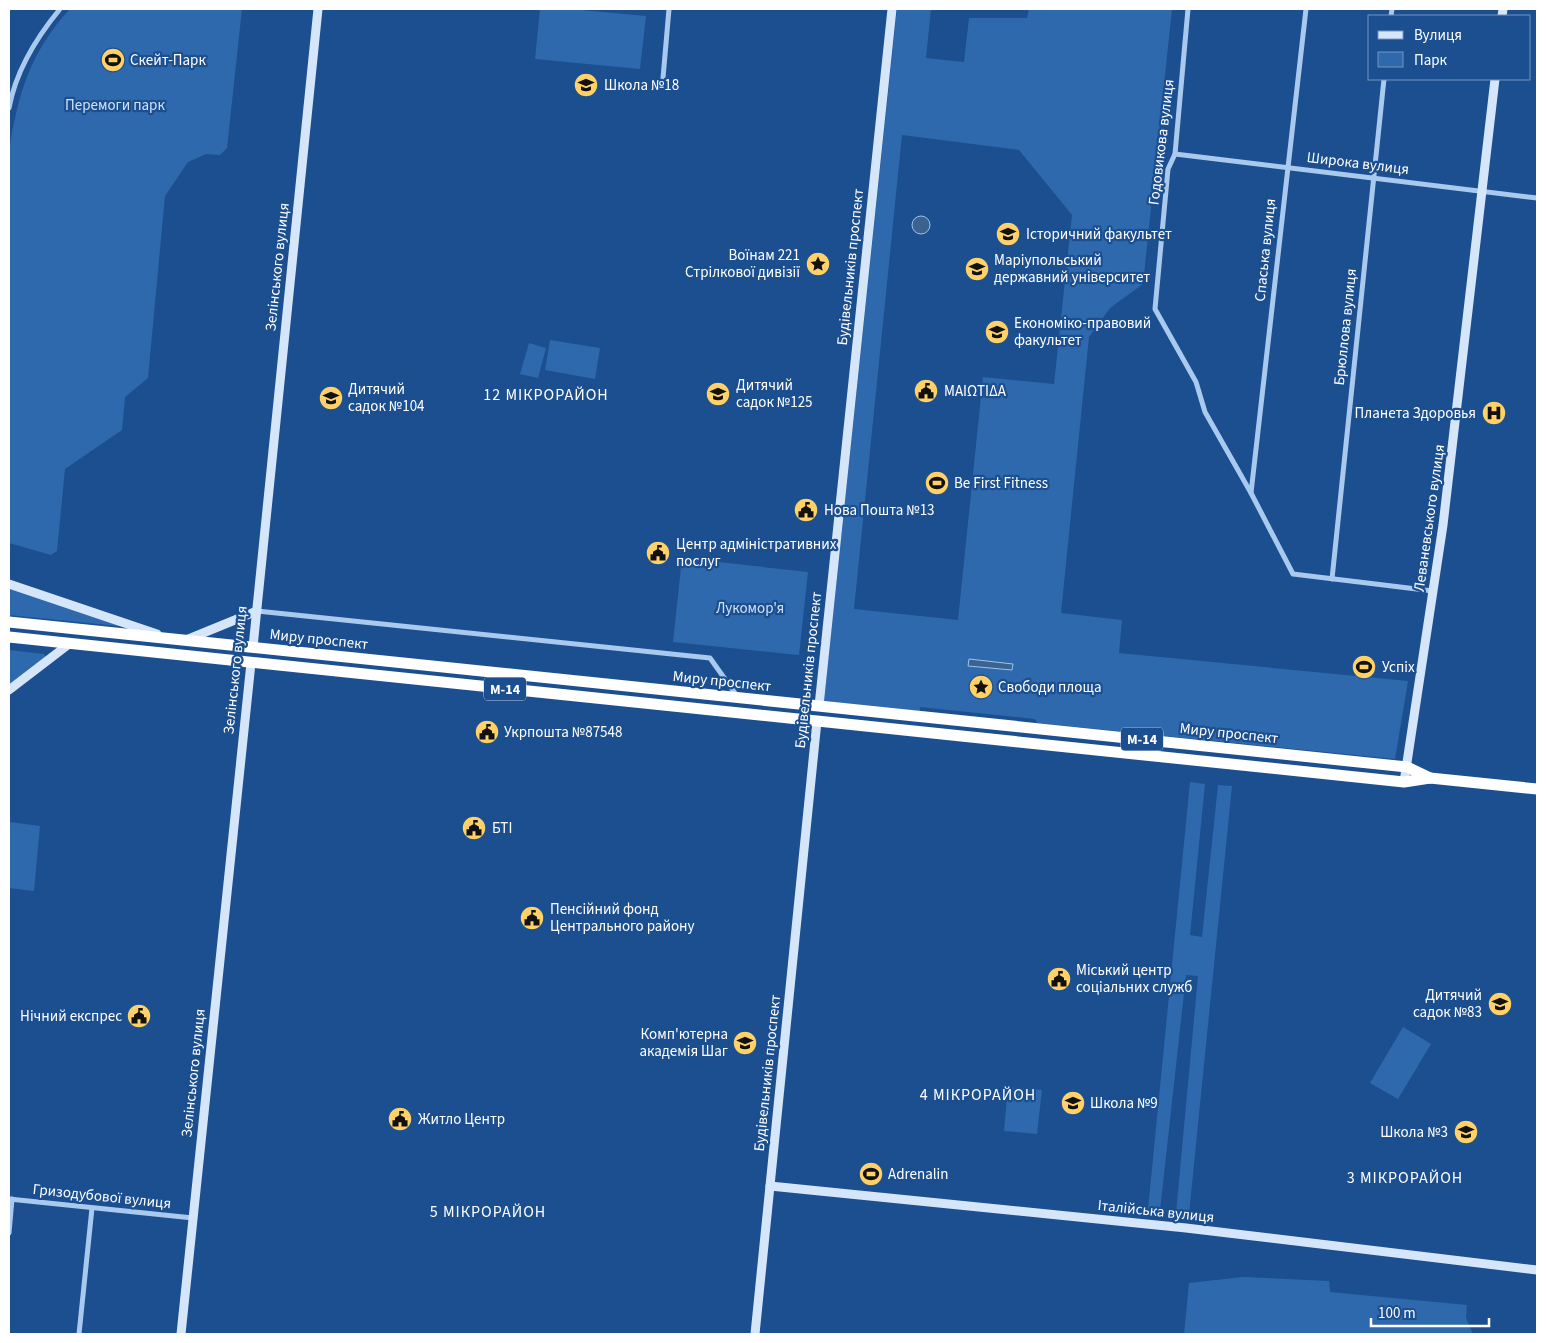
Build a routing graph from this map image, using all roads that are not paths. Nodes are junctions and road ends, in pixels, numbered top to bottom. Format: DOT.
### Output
graph roads {
  1 [pos="60,9"];
  2 [pos="318,9"];
  3 [pos="669,9"];
  4 [pos="892,9"];
  5 [pos="1188,9"];
  6 [pos="1306,9"];
  7 [pos="663,78"];
  8 [pos="1384,80"];
  9 [pos="1495,80"];
  10 [pos="9,108"];
  11 [pos="1175,154"];
  12 [pos="1286,167"];
  13 [pos="1373,178"];
  14 [pos="1483,191"];
  15 [pos="1537,198"];
  16 [pos="1251,493"];
  17 [pos="1332,579"];
  18 [pos="9,584"];
  19 [pos="1433,591"];
  20 [pos="257,611"];
  21 [pos="9,622"];
  22 [pos="9,638"];
  23 [pos="170,638"];
  24 [pos="186,640"];
  25 [pos="69,644"];
  26 [pos="253,647"];
  27 [pos="251,662"];
  28 [pos="9,690"];
  29 [pos="738,697"];
  30 [pos="819,706"];
  31 [pos="817,721"];
  32 [pos="1406,767"];
  33 [pos="1430,778"];
  34 [pos="1404,782"];
  35 [pos="1537,789"];
  36 [pos="770,1186"];
  37 [pos="10,1199"];
  38 [pos="92,1208"];
  39 [pos="193,1218"];
  40 [pos="9,1233"];
  41 [pos="1537,1270"];
  42 [pos="79,1334"];
  43 [pos="181,1334"];
  44 [pos="756,1334"];
  1 -- 10 [label="street"];
  2 -- 20 [label="street, Зелінського вулиця"];
  3 -- 7 [label="street"];
  4 -- 30 [label="street, Будівельників проспект"];
  5 -- 11 [label="street, Годовикова вулиця"];
  6 -- 12 [label="street, Спаська вулиця"];
  8 -- 13 [label="street, Брюллова вулиця"];
  9 -- 14 [label="street, Леваневського вулиця"];
  11 -- 12 [label="street, Широка вулиця"];
  11 -- 16 [label="street, Годовикова вулиця"];
  12 -- 13 [label="street, Широка вулиця"];
  12 -- 16 [label="street, Спаська вулиця"];
  13 -- 14 [label="street, Широка вулиця"];
  13 -- 17 [label="street, Брюллова вулиця"];
  14 -- 15 [label="street, Широка вулиця"];
  14 -- 19 [label="street, Леваневського вулиця"];
  16 -- 17 [label="street"];
  17 -- 19 [label="street"];
  18 -- 23 [label="street"];
  19 -- 32 [label="street, Леваневського вулиця"];
  20 -- 24 [label="street"];
  20 -- 26 [label="street, Зелінського вулиця"];
  20 -- 29 [label="street"];
  21 -- 23 [label="highway, Миру проспект / М-14"];
  22 -- 25 [label="highway, Миру проспект / М-14"];
  23 -- 24 [label="highway, Миру проспект / М-14"];
  24 -- 26 [label="highway, Миру проспект / М-14"];
  25 -- 27 [label="highway, Миру проспект / М-14"];
  25 -- 28 [label="street"];
  26 -- 27 [label="highway, Зелінського вулиця"];
  26 -- 29 [label="highway, Миру проспект / М-14"];
  27 -- 31 [label="highway, Миру проспект / М-14"];
  27 -- 39 [label="street, Зелінського вулиця"];
  29 -- 30 [label="highway, Миру проспект / М-14"];
  30 -- 31 [label="highway, Будівельників проспект"];
  30 -- 32 [label="highway, Миру проспект / М-14"];
  31 -- 34 [label="highway, Миру проспект / М-14"];
  31 -- 36 [label="street, Будівельників проспект"];
  32 -- 33 [label="highway, Миру проспект / М-14"];
  32 -- 34 [label="street, Леваневського вулиця"];
  33 -- 34 [label="highway, Миру проспект / М-14"];
  33 -- 35 [label="highway, Миру проспект / М-14"];
  36 -- 41 [label="street, Італійська вулиця"];
  36 -- 44 [label="street, Будівельників проспект"];
  37 -- 38 [label="street, Гризодубової вулиця"];
  37 -- 40 [label="street"];
  38 -- 39 [label="street, Гризодубової вулиця"];
  38 -- 42 [label="street"];
  39 -- 43 [label="street, Зелінського вулиця"];
}
